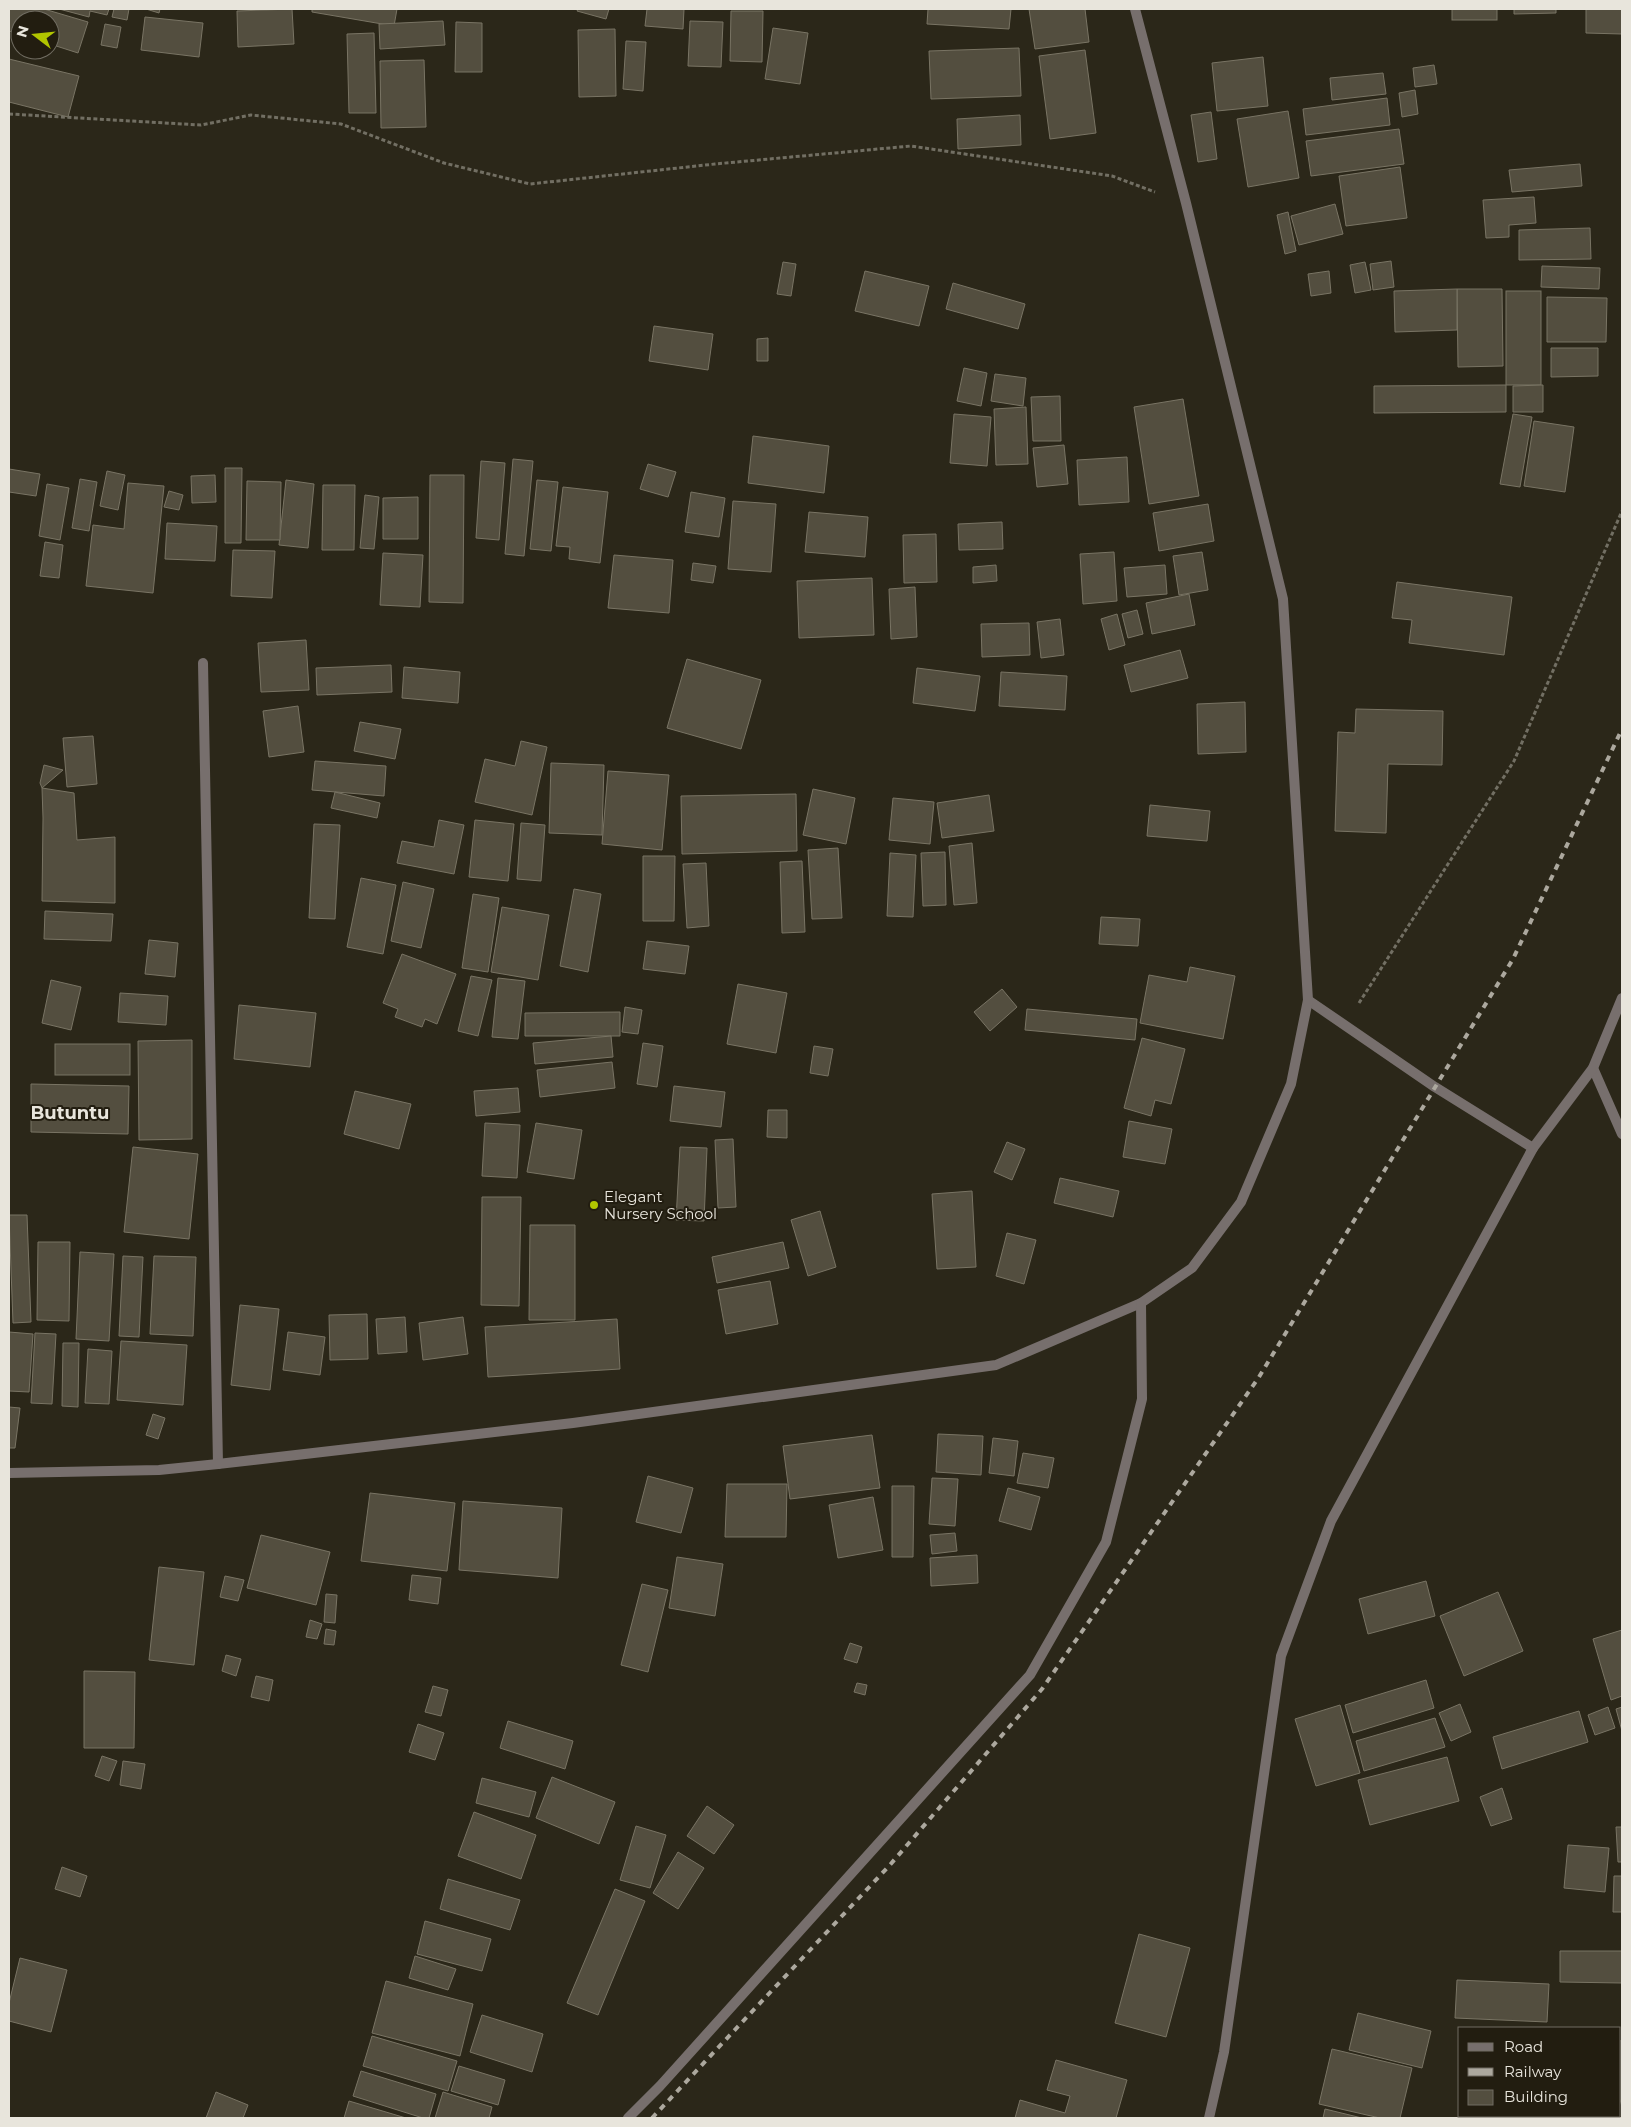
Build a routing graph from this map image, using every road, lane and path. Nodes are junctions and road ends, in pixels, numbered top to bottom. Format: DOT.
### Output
graph roads {
  1 [pos="1135,9"];
  2 [pos="9,114"];
  3 [pos="1186,203"];
  4 [pos="1622,511"];
  5 [pos="203,663"];
  6 [pos="1622,998"];
  7 [pos="1308,1000"];
  8 [pos="1345,1025"];
  9 [pos="1593,1068"];
  10 [pos="1622,1134"];
  11 [pos="1534,1148"];
  12 [pos="1141,1303"];
  13 [pos="218,1464"];
  14 [pos="9,1473"];
  15 [pos="628,2118"];
  16 [pos="1209,2118"];
  1 -- 3 [label="street"];
  2 -- 3 [label="path"];
  3 -- 7 [label="street"];
  4 -- 8 [label="path"];
  5 -- 13 [label="street"];
  6 -- 9 [label="street"];
  7 -- 8 [label="street"];
  7 -- 12 [label="street"];
  8 -- 11 [label="street"];
  9 -- 10 [label="street"];
  9 -- 11 [label="street"];
  11 -- 16 [label="street"];
  12 -- 13 [label="street"];
  12 -- 15 [label="street"];
  13 -- 14 [label="street"];
}
